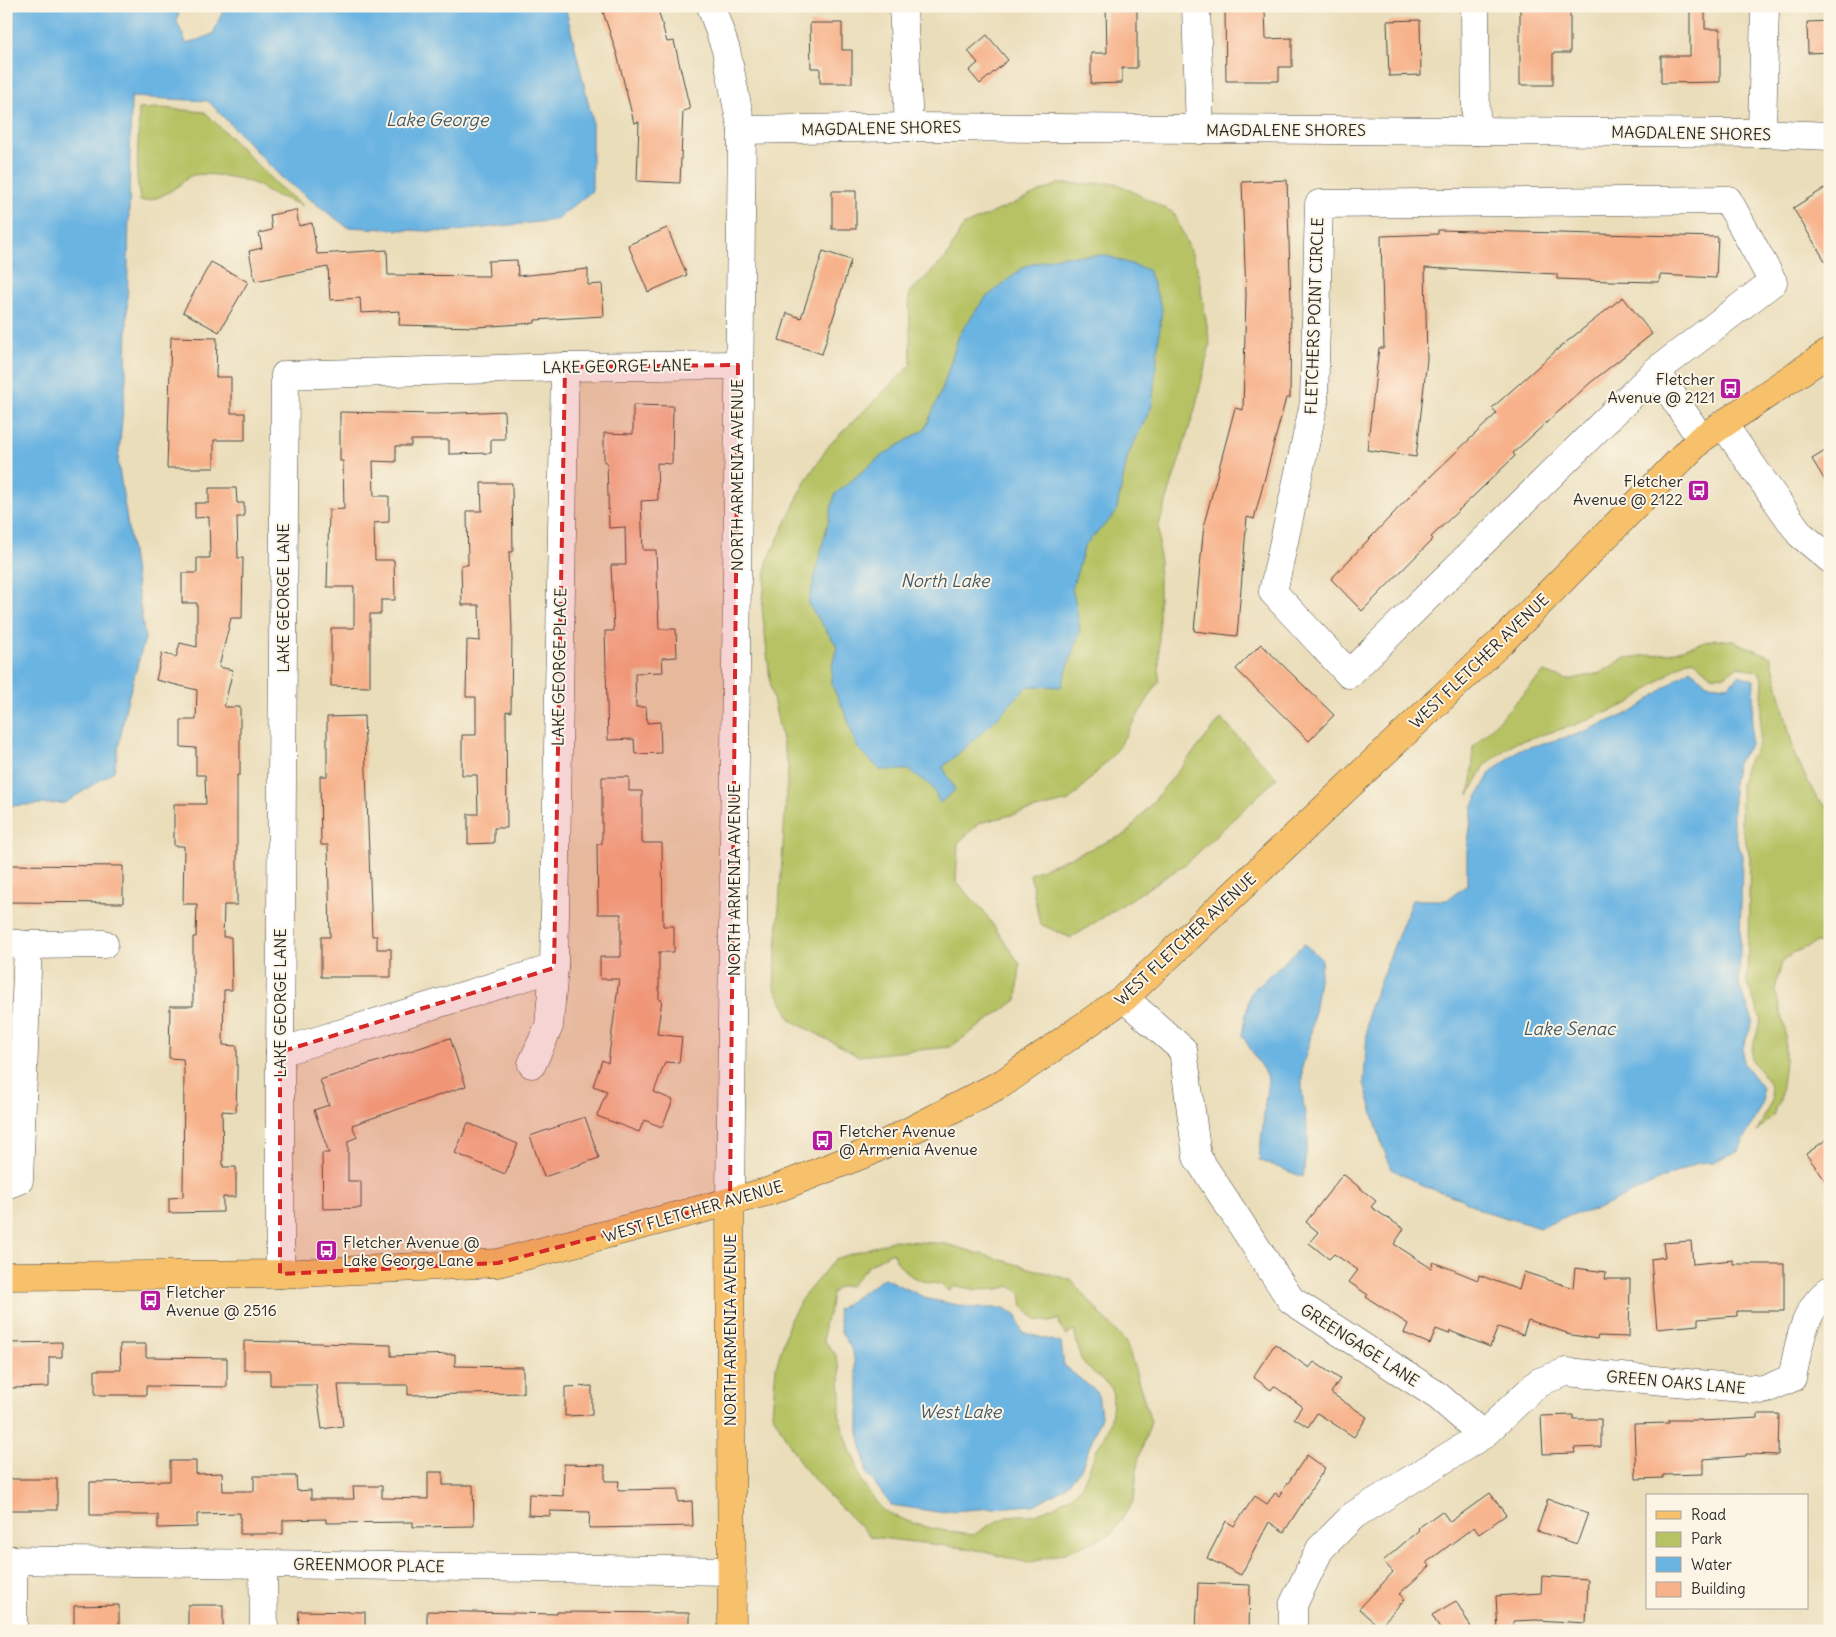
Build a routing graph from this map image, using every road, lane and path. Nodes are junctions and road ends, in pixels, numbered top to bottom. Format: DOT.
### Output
graph roads {
  1 [pos="711,6"];
  2 [pos="903,6"];
  3 [pos="1196,6"];
  4 [pos="1475,6"];
  5 [pos="1765,6"];
  6 [pos="908,127"];
  7 [pos="742,130"];
  8 [pos="1200,130"];
  9 [pos="1476,131"];
  10 [pos="1762,133"];
  11 [pos="1830,136"];
  12 [pos="1830,352"];
  13 [pos="738,365"];
  14 [pos="565,367"];
  15 [pos="1656,371"];
  16 [pos="1723,424"];
  17 [pos="1701,439"];
  18 [pos="1830,559"];
  19 [pos="17,944"];
  20 [pos="104,944"];
  21 [pos="554,968"];
  22 [pos="1124,998"];
  23 [pos="280,1052"];
  24 [pos="532,1064"];
  25 [pos="6,1185"];
  26 [pos="730,1202"];
  27 [pos="280,1274"];
  28 [pos="6,1276"];
  29 [pos="1830,1290"];
  30 [pos="1482,1435"];
  31 [pos="10,1560"];
  32 [pos="263,1563"];
  33 [pos="732,1571"];
  34 [pos="13,1631"];
  35 [pos="264,1631"];
  36 [pos="732,1631"];
  37 [pos="1293,1631"];
  1 -- 7 [label="street, NORTH ARMENIA AVENUE"];
  2 -- 6 [label="street"];
  3 -- 8 [label="street"];
  4 -- 9 [label="street"];
  5 -- 10 [label="street"];
  6 -- 7 [label="street, MAGDALENE SHORES"];
  6 -- 8 [label="street, MAGDALENE SHORES"];
  7 -- 13 [label="street, NORTH ARMENIA AVENUE"];
  8 -- 9 [label="street, MAGDALENE SHORES"];
  9 -- 10 [label="street, MAGDALENE SHORES"];
  10 -- 11 [label="street, MAGDALENE SHORES"];
  12 -- 16 [label="main road, WEST FLETCHER AVENUE"];
  13 -- 14 [label="street, LAKE GEORGE LANE"];
  13 -- 26 [label="street, NORTH ARMENIA AVENUE"];
  14 -- 21 [label="street, LAKE GEORGE PLACE"];
  14 -- 23 [label="street, LAKE GEORGE LANE"];
  15 -- 15 [label="street, FLETCHERS POINT CIRCLE"];
  15 -- 17 [label="street"];
  16 -- 17 [label="main road, WEST FLETCHER AVENUE"];
  16 -- 18 [label="street"];
  17 -- 22 [label="main road, WEST FLETCHER AVENUE"];
  19 -- 20 [label="street"];
  19 -- 25 [label="street"];
  21 -- 23 [label="street"];
  21 -- 24 [label="street, LAKE GEORGE PLACE"];
  22 -- 26 [label="main road, WEST FLETCHER AVENUE"];
  22 -- 30 [label="street, GREENGAGE LANE"];
  23 -- 27 [label="street, LAKE GEORGE LANE"];
  26 -- 27 [label="main road, WEST FLETCHER AVENUE"];
  26 -- 33 [label="main road, NORTH ARMENIA AVENUE"];
  27 -- 28 [label="main road, WEST FLETCHER AVENUE"];
  29 -- 30 [label="street, GREEN OAKS LANE"];
  30 -- 37 [label="street"];
  31 -- 32 [label="street, GREENMOOR PLACE"];
  31 -- 34 [label="street"];
  32 -- 33 [label="street, GREENMOOR PLACE"];
  32 -- 35 [label="street"];
  33 -- 36 [label="main road, NORTH ARMENIA AVENUE"];
}
